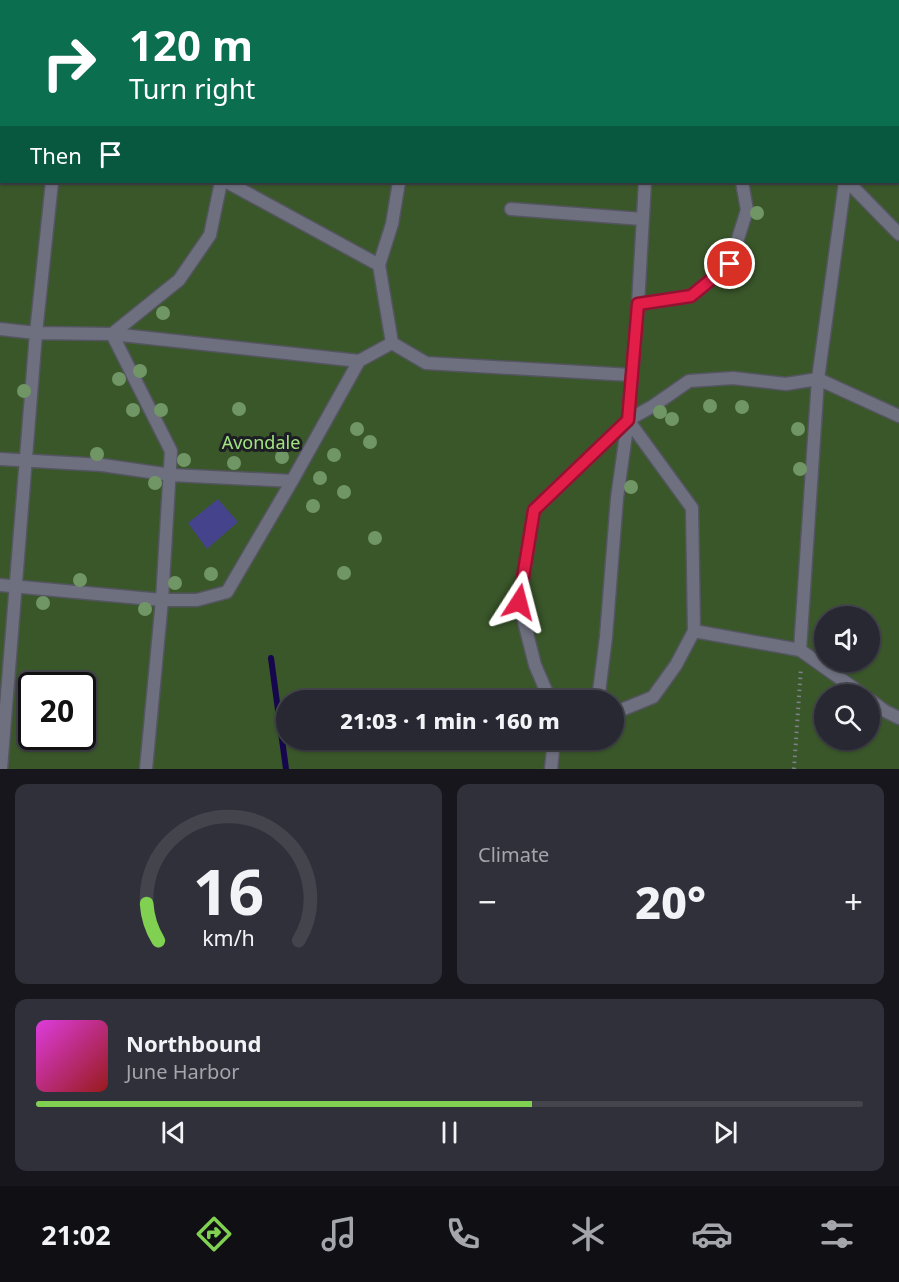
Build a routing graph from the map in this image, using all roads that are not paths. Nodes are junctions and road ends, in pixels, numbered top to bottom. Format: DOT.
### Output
graph roads {
  1 [pos="52,183"];
  2 [pos="221,183"];
  3 [pos="229,183"];
  4 [pos="399,183"];
  5 [pos="645,183"];
  6 [pos="742,183"];
  7 [pos="847,183"];
  8 [pos="848,183"];
  9 [pos="511,209"];
  10 [pos="642,219"];
  11 [pos="899,234"];
  12 [pos="379,265"];
  13 [pos="638,304"];
  14 [pos="0,329"];
  15 [pos="36,333"];
  16 [pos="112,334"];
  17 [pos="392,343"];
  18 [pos="359,361"];
  19 [pos="632,375"];
  20 [pos="818,379"];
  21 [pos="899,416"];
  22 [pos="628,420"];
  23 [pos="0,459"];
  24 [pos="27,461"];
  25 [pos="171,475"];
  26 [pos="292,481"];
  27 [pos="0,585"];
  28 [pos="16,586"];
  29 [pos="162,600"];
  30 [pos="694,631"];
  31 [pos="800,650"];
  32 [pos="848,684"];
  33 [pos="545,690"];
  34 [pos="599,690"];
  35 [pos="880,707"];
  36 [pos="624,709"];
  37 [pos="899,718"];
  38 [pos="553,750"];
  39 [pos="1,769"];
  40 [pos="146,769"];
  41 [pos="551,769"];
  1 -- 15 [label="lane"];
  2 -- 16 [label="lane"];
  3 -- 12 [label="lane"];
  4 -- 12 [label="lane"];
  5 -- 10 [label="lane"];
  6 -- 13 [label="lane"];
  7 -- 20 [label="lane"];
  8 -- 11 [label="lane"];
  9 -- 10 [label="lane"];
  10 -- 13 [label="lane"];
  12 -- 17 [label="lane"];
  13 -- 19 [label="lane"];
  14 -- 15 [label="lane"];
  15 -- 16 [label="lane"];
  15 -- 24 [label="lane"];
  16 -- 18 [label="lane"];
  16 -- 25 [label="lane"];
  17 -- 18 [label="lane"];
  17 -- 19 [label="lane"];
  18 -- 26 [label="lane"];
  19 -- 22 [label="lane"];
  20 -- 21 [label="lane"];
  20 -- 22 [label="lane"];
  20 -- 31 [label="lane"];
  22 -- 30 [label="lane"];
  22 -- 33 [label="lane"];
  22 -- 34 [label="lane"];
  23 -- 24 [label="lane"];
  24 -- 25 [label="lane"];
  24 -- 28 [label="lane"];
  25 -- 26 [label="lane"];
  25 -- 29 [label="lane"];
  26 -- 29 [label="lane"];
  27 -- 28 [label="lane"];
  28 -- 29 [label="lane"];
  28 -- 39 [label="lane"];
  29 -- 40 [label="lane"];
  30 -- 31 [label="lane"];
  30 -- 36 [label="lane"];
  31 -- 32 [label="lane"];
  35 -- 37 [label="lane"];
  38 -- 41 [label="lane"];
}
